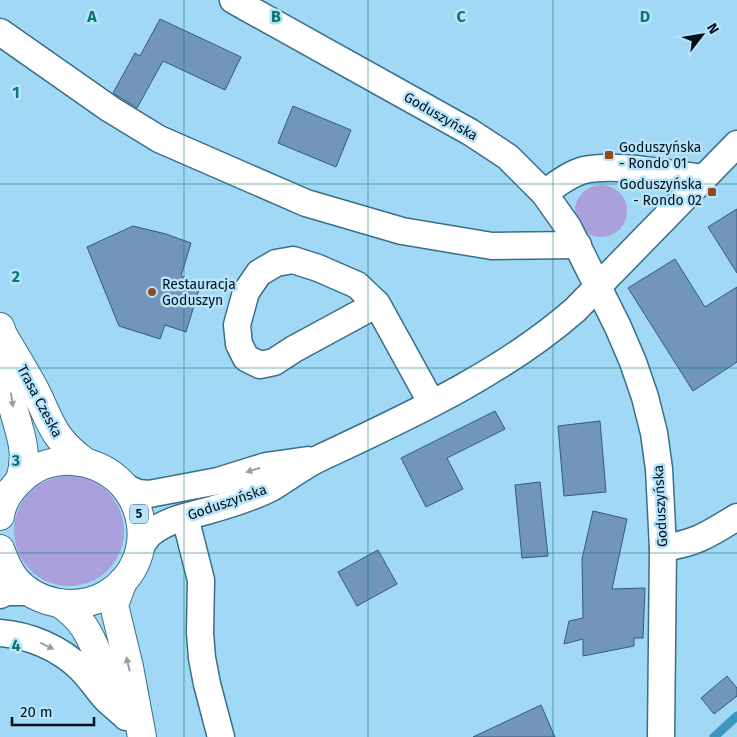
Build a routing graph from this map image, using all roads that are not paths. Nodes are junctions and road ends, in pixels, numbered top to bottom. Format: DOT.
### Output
graph roads {
  1 [pos="233,0"];
  2 [pos="0,32"];
  3 [pos="737,144"];
  4 [pos="704,178"];
  5 [pos="544,193"];
  6 [pos="578,245"];
  7 [pos="598,287"];
  8 [pos="377,304"];
  9 [pos="2,331"];
  10 [pos="432,402"];
  11 [pos="318,458"];
  12 [pos="84,461"];
  13 [pos="20,480"];
  14 [pos="127,488"];
  15 [pos="0,516"];
  16 [pos="184,516"];
  17 [pos="737,517"];
  18 [pos="140,548"];
  19 [pos="663,548"];
  20 [pos="0,549"];
  21 [pos="123,581"];
  22 [pos="30,592"];
  23 [pos="0,595"];
  24 [pos="59,603"];
  25 [pos="0,633"];
  26 [pos="141,733"];
  27 [pos="221,737"];
  28 [pos="661,737"];
  1 -- 5 [label="street, Goduszyńska"];
  2 -- 6 [label="street"];
  3 -- 4 [label="street, Goduszyńska"];
  4 -- 5 [label="street"];
  4 -- 7 [label="street, Goduszyńska"];
  5 -- 6 [label="street, Goduszyńska"];
  6 -- 7 [label="street, Goduszyńska"];
  7 -- 10 [label="street, Goduszyńska"];
  7 -- 19 [label="street, Goduszyńska"];
  8 -- 8 [label="street"];
  8 -- 10 [label="street"];
  9 -- 12 [label="main road, Trasa Czeska / 5"];
  9 -- 13 [label="main road, Trasa Czeska / 5, one-way"];
  10 -- 11 [label="street, Goduszyńska"];
  11 -- 14 [label="street, Goduszyńska, one-way"];
  11 -- 16 [label="street, Goduszyńska"];
  12 -- 13 [label="main road, 5"];
  12 -- 14 [label="main road, 5"];
  13 -- 15 [label="main road, 5"];
  14 -- 18 [label="main road, 5"];
  16 -- 18 [label="street, Goduszyńska"];
  16 -- 27 [label="street"];
  17 -- 19 [label="street"];
  18 -- 21 [label="main road, 5"];
  19 -- 28 [label="street, Goduszyńska"];
  20 -- 22 [label="main road, 5"];
  21 -- 24 [label="main road, 5"];
  26 -- 21 [label="main road, 5, one-way"];
  22 -- 23 [label="street"];
  22 -- 24 [label="main road, 5"];
  24 -- 26 [label="main road, 5"];
  25 -- 26 [label="street, one-way"];
}
